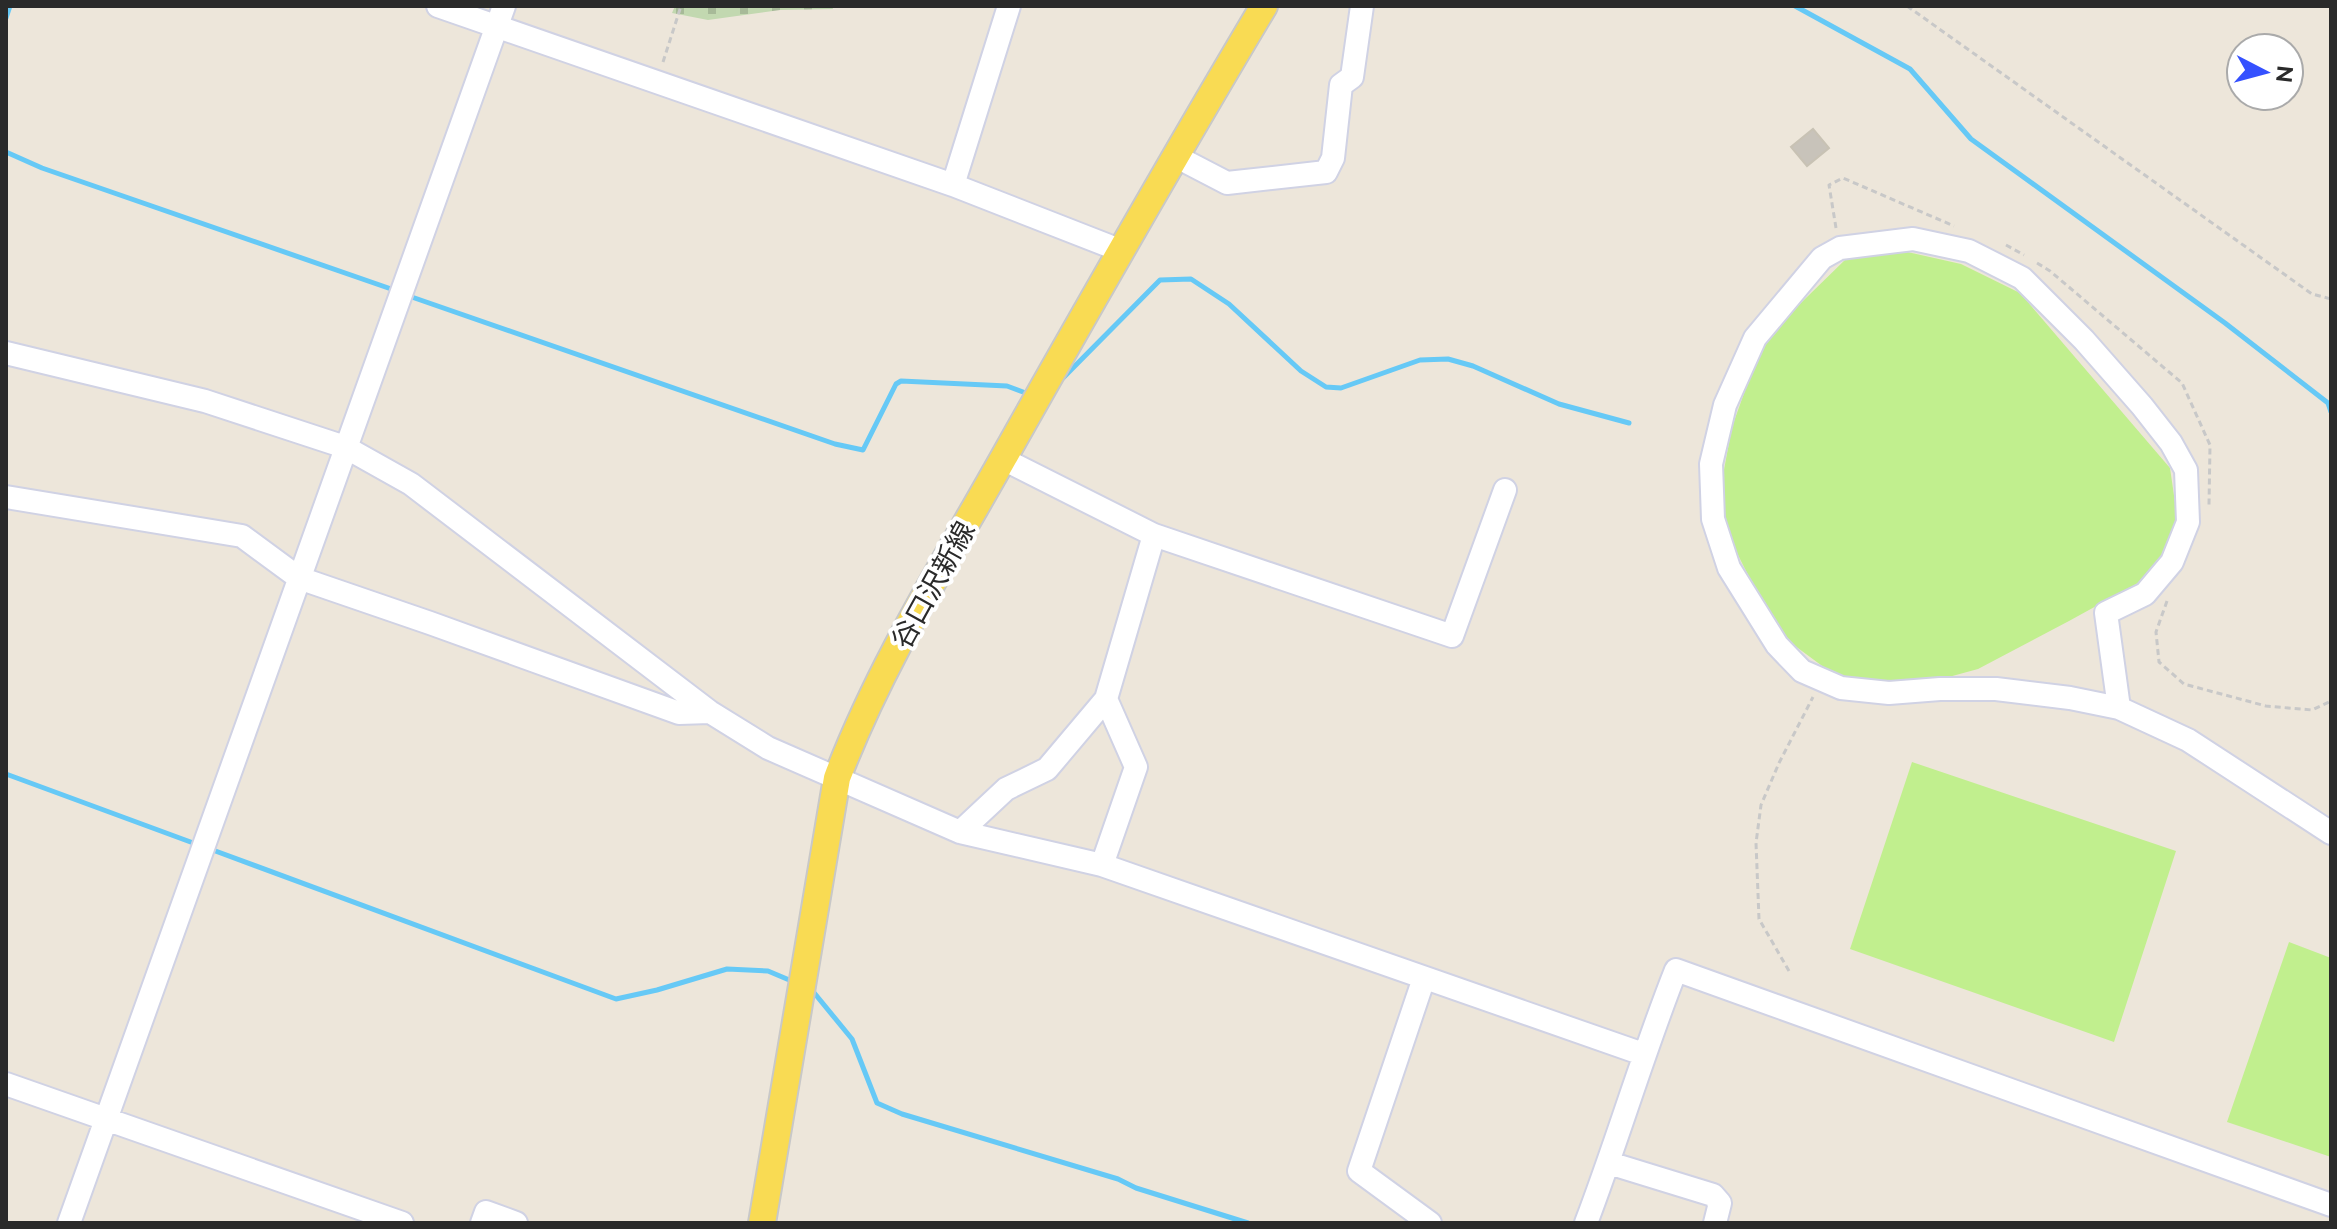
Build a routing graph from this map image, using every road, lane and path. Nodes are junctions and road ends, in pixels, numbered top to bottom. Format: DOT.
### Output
graph roads {
  1 [pos="438,6"];
  2 [pos="681,6"];
  3 [pos="1009,6"];
  4 [pos="1264,6"];
  5 [pos="1362,6"];
  6 [pos="1907,6"];
  7 [pos="500,17"];
  8 [pos="657,81"];
  9 [pos="1175,156"];
  10 [pos="953,185"];
  11 [pos="1961,228"];
  12 [pos="2000,243"];
  13 [pos="1840,248"];
  14 [pos="1122,251"];
  15 [pos="2025,256"];
  16 [pos="2038,263"];
  17 [pos="2331,299"];
  18 [pos="6,353"];
  19 [pos="345,447"];
  20 [pos="1003,459"];
  21 [pos="1505,490"];
  22 [pos="6,497"];
  23 [pos="2208,518"];
  24 [pos="1154,535"];
  25 [pos="299,578"];
  26 [pos="2174,589"];
  27 [pos="1823,680"];
  28 [pos="1106,699"];
  29 [pos="2331,701"];
  30 [pos="2119,708"];
  31 [pos="710,712"];
  32 [pos="837,778"];
  33 [pos="960,832"];
  34 [pos="2331,832"];
  35 [pos="1102,865"];
  36 [pos="1789,971"];
  37 [pos="1424,978"];
  38 [pos="1643,1054"];
  39 [pos="6,1084"];
  40 [pos="106,1120"];
  41 [pos="1609,1163"];
  42 [pos="2331,1205"];
  43 [pos="69,1223"];
  44 [pos="402,1223"];
  45 [pos="482,1223"];
  46 [pos="516,1223"];
  47 [pos="762,1223"];
  48 [pos="1430,1223"];
  49 [pos="1586,1223"];
  50 [pos="1715,1223"];
  1 -- 7 [label="street"];
  2 -- 8 [label="path"];
  3 -- 10 [label="street"];
  4 -- 9 [label="main road, 谷口沢新線"];
  5 -- 9 [label="street"];
  6 -- 17 [label="path"];
  7 -- 8 [label="street"];
  7 -- 19 [label="street"];
  8 -- 10 [label="street"];
  9 -- 14 [label="main road, 谷口沢新線"];
  10 -- 14 [label="street"];
  11 -- 13 [label="path"];
  12 -- 15 [label="path"];
  13 -- 27 [label="street"];
  13 -- 30 [label="street"];
  14 -- 20 [label="main road, 谷口沢新線"];
  16 -- 23 [label="path"];
  18 -- 19 [label="street"];
  19 -- 25 [label="street"];
  19 -- 31 [label="street"];
  20 -- 24 [label="street"];
  20 -- 32 [label="main road, 谷口沢新線"];
  21 -- 24 [label="street"];
  22 -- 25 [label="street"];
  24 -- 28 [label="street"];
  25 -- 31 [label="street"];
  25 -- 40 [label="street"];
  26 -- 29 [label="path"];
  27 -- 30 [label="street"];
  27 -- 36 [label="path"];
  28 -- 33 [label="street"];
  28 -- 35 [label="street"];
  30 -- 34 [label="street"];
  31 -- 32 [label="street"];
  32 -- 33 [label="street"];
  32 -- 47 [label="main road, 谷口沢新線"];
  33 -- 35 [label="street"];
  35 -- 37 [label="street"];
  37 -- 38 [label="street"];
  37 -- 48 [label="street"];
  38 -- 41 [label="street"];
  38 -- 42 [label="street"];
  39 -- 40 [label="street"];
  40 -- 43 [label="street"];
  40 -- 44 [label="street"];
  41 -- 49 [label="street"];
  41 -- 50 [label="street"];
  45 -- 46 [label="street"];
}
